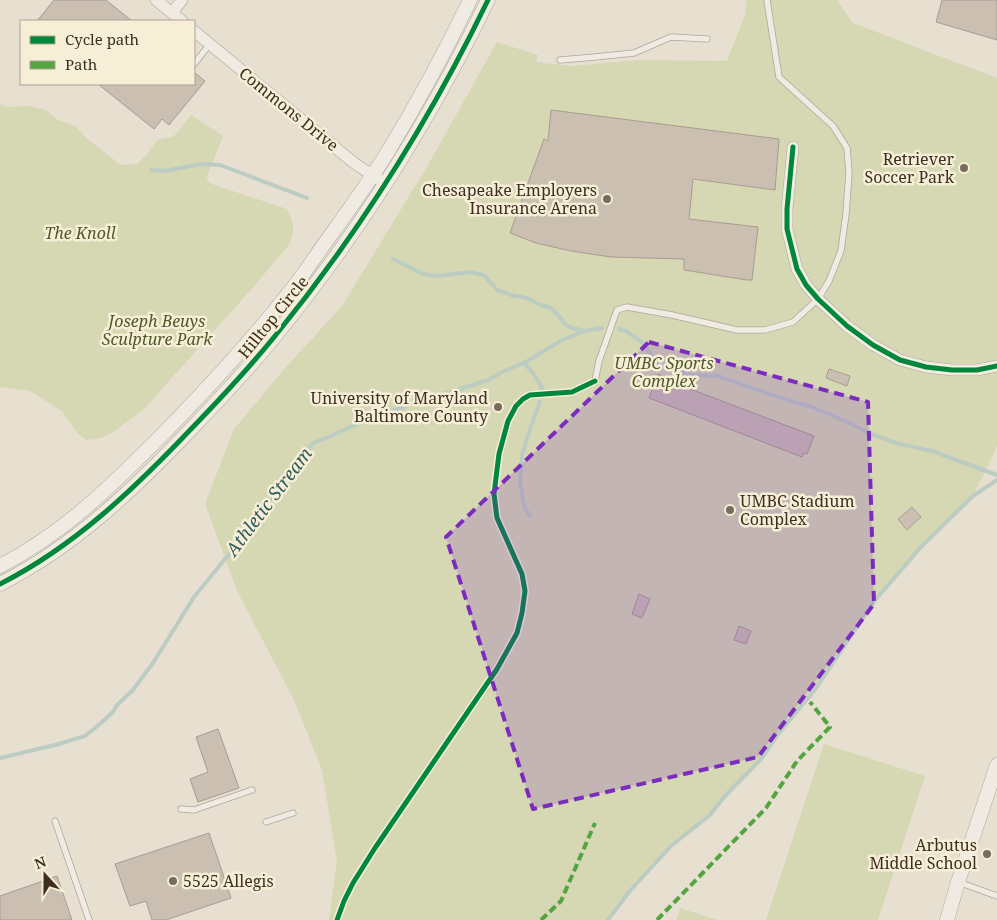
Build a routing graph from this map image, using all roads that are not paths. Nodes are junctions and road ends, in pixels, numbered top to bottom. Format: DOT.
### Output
graph roads {
  1 [pos="156,0"];
  2 [pos="182,0"];
  3 [pos="470,0"];
  4 [pos="488,0"];
  5 [pos="767,0"];
  6 [pos="172,13"];
  7 [pos="181,20"];
  8 [pos="195,32"];
  9 [pos="707,39"];
  10 [pos="210,44"];
  11 [pos="560,60"];
  12 [pos="195,63"];
  13 [pos="792,147"];
  14 [pos="372,175"];
  15 [pos="386,184"];
  16 [pos="818,299"];
  17 [pos="997,366"];
  18 [pos="595,381"];
  19 [pos="0,566"];
  20 [pos="0,584"];
  21 [pos="997,765"];
  22 [pos="252,790"];
  23 [pos="181,809"];
  24 [pos="293,813"];
  25 [pos="55,821"];
  26 [pos="266,822"];
  27 [pos="958,882"];
  28 [pos="997,896"];
  29 [pos="89,920"];
  30 [pos="947,920"];
  1 -- 6 [label="street"];
  2 -- 6 [label="street"];
  3 -- 14 [label="street, Hilltop Circle"];
  4 -- 15 [label="street, Hilltop Circle"];
  5 -- 16 [label="lane"];
  6 -- 7 [label="street"];
  8 -- 10 [label="street, Commons Drive"];
  9 -- 11 [label="lane"];
  10 -- 12 [label="lane"];
  10 -- 14 [label="street, Commons Drive"];
  13 -- 16 [label="street"];
  14 -- 15 [label="street, Commons Drive"];
  14 -- 19 [label="street, Hilltop Circle"];
  15 -- 20 [label="street, Hilltop Circle"];
  16 -- 17 [label="street"];
  16 -- 18 [label="lane"];
  21 -- 27 [label="street"];
  22 -- 23 [label="lane"];
  24 -- 26 [label="lane"];
  25 -- 29 [label="lane"];
  27 -- 28 [label="lane"];
  27 -- 30 [label="street"];
}
